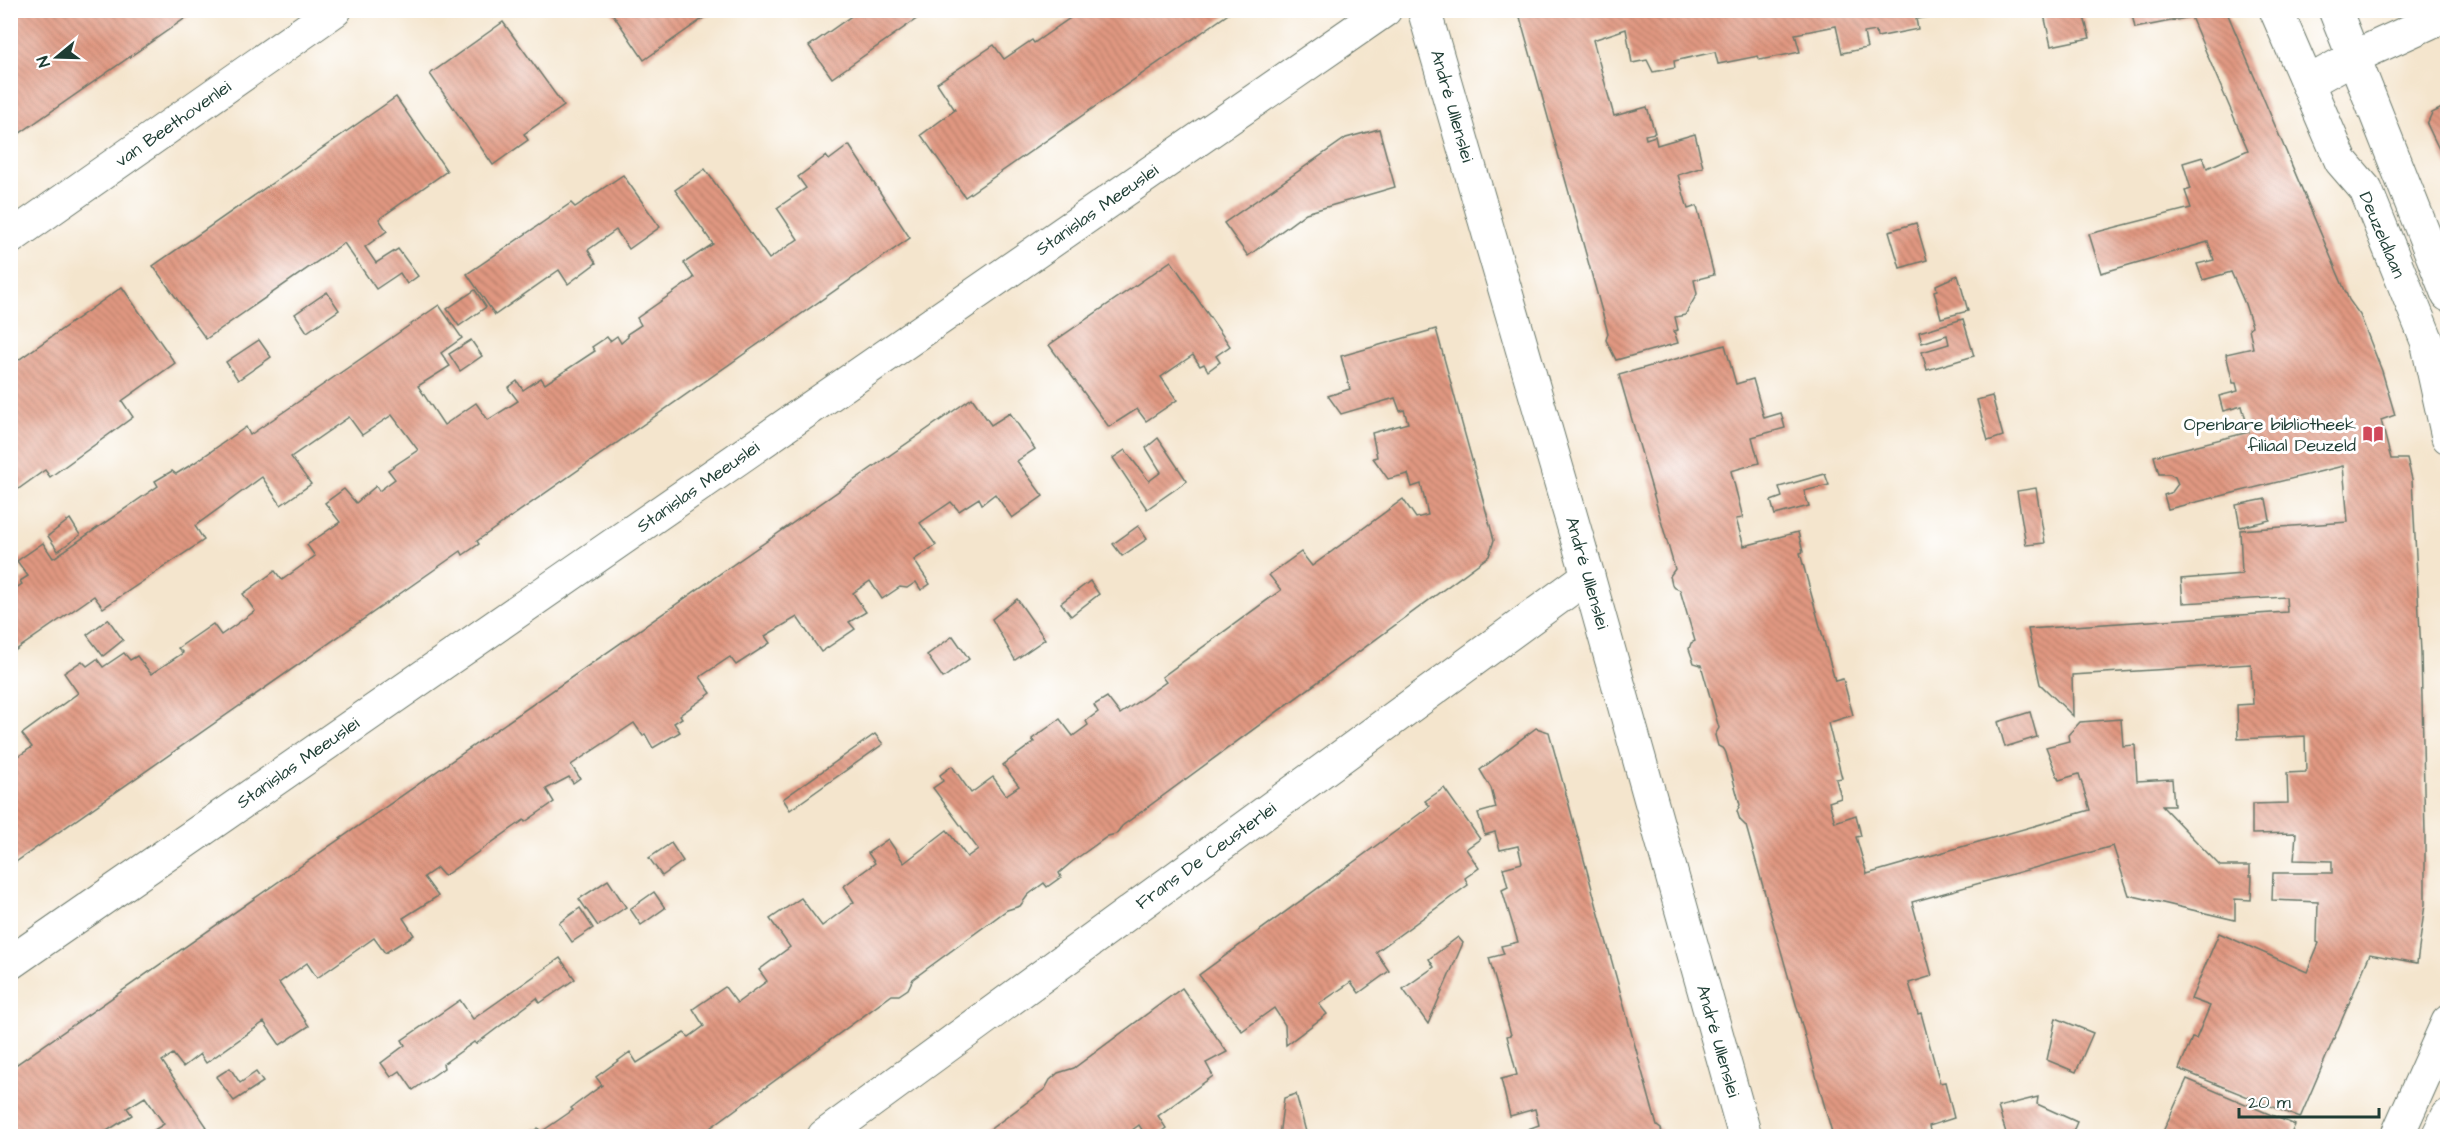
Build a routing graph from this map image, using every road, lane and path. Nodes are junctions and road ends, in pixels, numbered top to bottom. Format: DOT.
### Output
graph roads {
  1 [pos="335,10"];
  2 [pos="1385,10"];
  3 [pos="1424,10"];
  4 [pos="2276,10"];
  5 [pos="2335,10"];
  6 [pos="2448,14"];
  7 [pos="2354,57"];
  8 [pos="2307,83"];
  9 [pos="10,238"];
  10 [pos="2448,295"];
  11 [pos="2448,437"];
  12 [pos="1588,576"];
  13 [pos="10,963"];
  14 [pos="2448,1022"];
  15 [pos="2448,1116"];
  16 [pos="824,1137"];
  17 [pos="1745,1137"];
  18 [pos="2397,1137"];
  19 [pos="2438,1137"];
  1 -- 9 [label="street, van Beethovenlei"];
  2 -- 13 [label="street, Stanislas Meeuslei"];
  3 -- 12 [label="street, André Ullenslei"];
  4 -- 8 [label="street, Deuzeldlaan"];
  5 -- 7 [label="street, Deuzeldlaan"];
  6 -- 7 [label="street"];
  7 -- 8 [label="street"];
  7 -- 10 [label="street, Deuzeldlaan"];
  8 -- 11 [label="street, Deuzeldlaan"];
  12 -- 16 [label="street, Frans De Ceusterlei"];
  12 -- 17 [label="street, André Ullenslei"];
  14 -- 18 [label="street"];
  15 -- 19 [label="street"];
}
